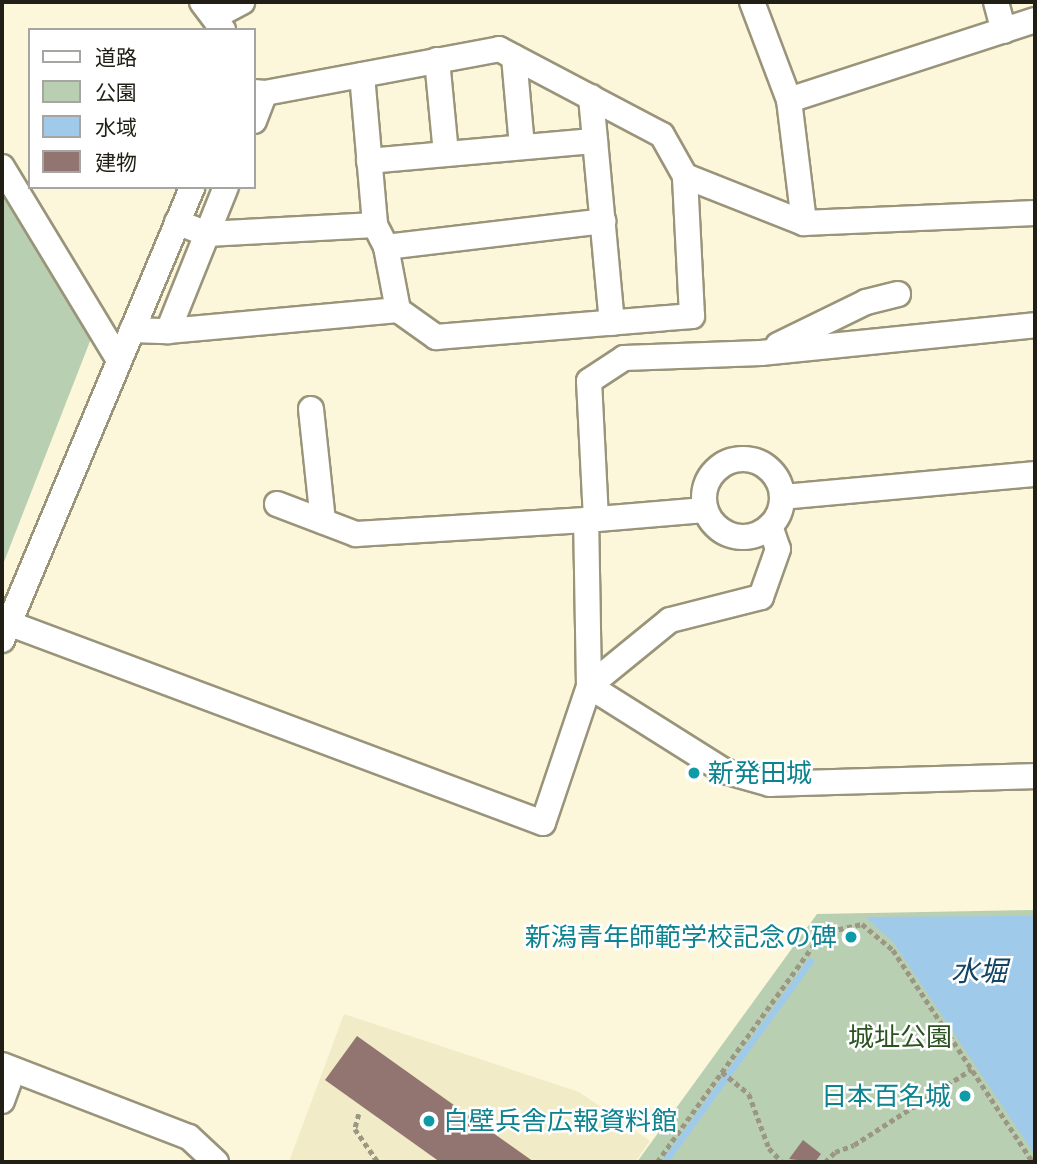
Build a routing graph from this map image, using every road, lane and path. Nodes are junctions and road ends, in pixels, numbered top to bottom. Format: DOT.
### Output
graph roads {
  1 [pos="242,2"];
  2 [pos="752,2"];
  3 [pos="996,2"];
  4 [pos="213,16"];
  5 [pos="1035,20"];
  6 [pos="1004,31"];
  7 [pos="514,57"];
  8 [pos="438,60"];
  9 [pos="362,75"];
  10 [pos="259,92"];
  11 [pos="591,97"];
  12 [pos="789,100"];
  13 [pos="256,109"];
  14 [pos="595,141"];
  15 [pos="522,147"];
  16 [pos="446,154"];
  17 [pos="369,160"];
  18 [pos="2,167"];
  19 [pos="685,176"];
  20 [pos="191,189"];
  21 [pos="225,189"];
  22 [pos="1035,213"];
  23 [pos="603,221"];
  24 [pos="177,222"];
  25 [pos="804,223"];
  26 [pos="375,225"];
  27 [pos="207,234"];
  28 [pos="386,247"];
  29 [pos="898,294"];
  30 [pos="398,310"];
  31 [pos="612,323"];
  32 [pos="1035,325"];
  33 [pos="132,330"];
  34 [pos="168,331"];
  35 [pos="761,353"];
  36 [pos="119,360"];
  37 [pos="311,409"];
  38 [pos="1035,474"];
  39 [pos="782,497"];
  40 [pos="277,504"];
  41 [pos="705,510"];
  42 [pos="591,519"];
  43 [pos="323,521"];
  44 [pos="770,526"];
  45 [pos="5,632"];
  46 [pos="589,686"];
  47 [pos="1035,776"];
  48 [pos="7,1068"];
  49 [pos="972,1069"];
  50 [pos="722,1072"];
  51 [pos="2,1101"];
  52 [pos="359,1115"];
  53 [pos="216,1162"];
  54 [pos="378,1162"];
  55 [pos="657,1162"];
  56 [pos="782,1162"];
  57 [pos="825,1162"];
  58 [pos="1033,1162"];
  1 -- 4 [label="street"];
  2 -- 12 [label="street"];
  3 -- 6 [label="street"];
  5 -- 6 [label="street"];
  6 -- 12 [label="street"];
  7 -- 8 [label="street"];
  7 -- 11 [label="street"];
  7 -- 15 [label="street"];
  8 -- 9 [label="street"];
  8 -- 16 [label="street"];
  9 -- 10 [label="street"];
  9 -- 17 [label="street"];
  10 -- 13 [label="street"];
  11 -- 14 [label="street"];
  11 -- 19 [label="street"];
  12 -- 25 [label="street"];
  14 -- 15 [label="street"];
  14 -- 23 [label="street"];
  15 -- 16 [label="street"];
  16 -- 17 [label="street"];
  17 -- 26 [label="street"];
  18 -- 36 [label="street"];
  19 -- 25 [label="street"];
  19 -- 31 [label="street"];
  20 -- 24 [label="street"];
  21 -- 27 [label="street"];
  22 -- 25 [label="street"];
  23 -- 28 [label="street"];
  23 -- 31 [label="street"];
  24 -- 27 [label="street"];
  24 -- 33 [label="street"];
  26 -- 27 [label="street"];
  26 -- 28 [label="street"];
  27 -- 34 [label="street"];
  28 -- 30 [label="street"];
  29 -- 35 [label="street"];
  30 -- 31 [label="street"];
  30 -- 34 [label="street"];
  32 -- 35 [label="street"];
  33 -- 34 [label="street"];
  33 -- 36 [label="street"];
  35 -- 42 [label="street"];
  36 -- 45 [label="street"];
  37 -- 43 [label="street"];
  38 -- 39 [label="street"];
  39 -- 41 [label="street"];
  39 -- 44 [label="street"];
  40 -- 43 [label="street"];
  41 -- 42 [label="street"];
  41 -- 44 [label="street"];
  42 -- 43 [label="street"];
  42 -- 46 [label="street"];
  44 -- 46 [label="street"];
  45 -- 46 [label="street"];
  46 -- 47 [label="street"];
  48 -- 51 [label="street"];
  48 -- 53 [label="street"];
  49 -- 50 [label="path"];
  49 -- 57 [label="path"];
  49 -- 58 [label="path"];
  50 -- 55 [label="path"];
  50 -- 56 [label="path"];
  52 -- 54 [label="path"];
}
